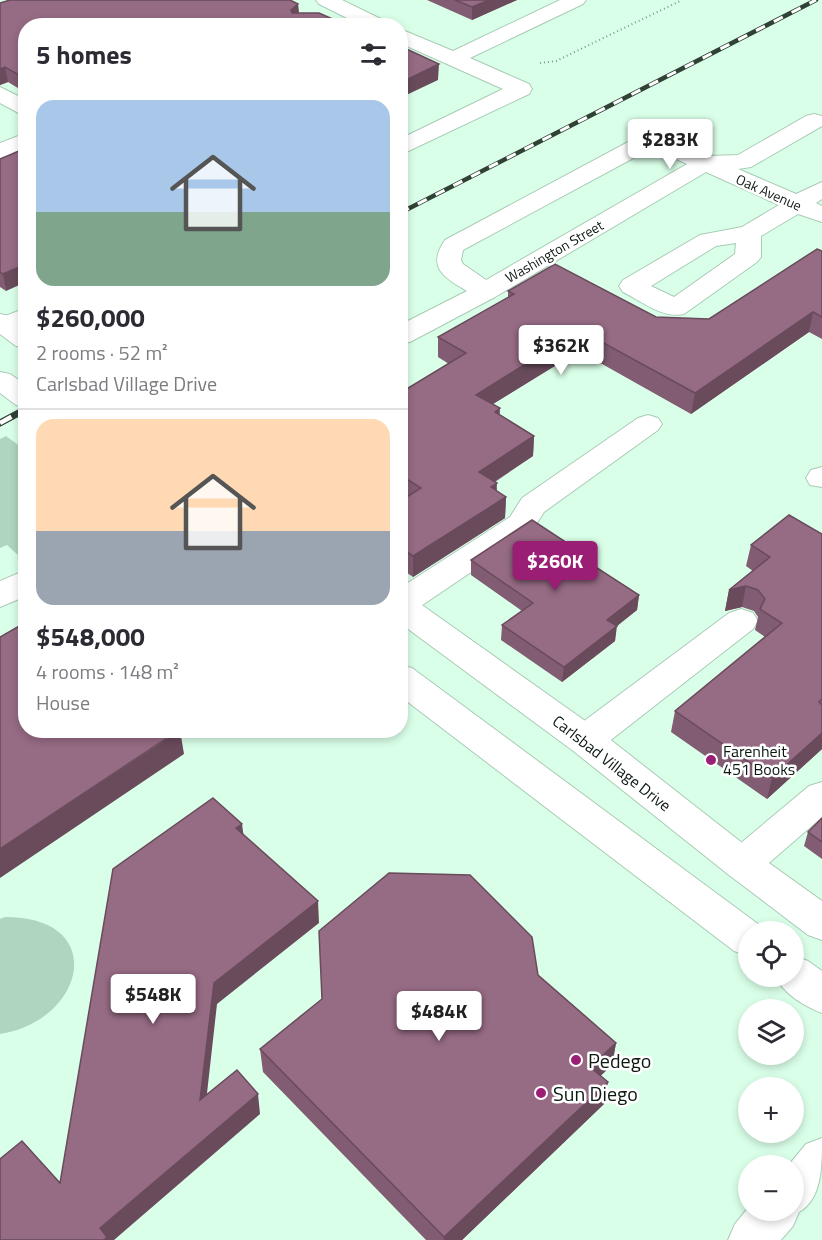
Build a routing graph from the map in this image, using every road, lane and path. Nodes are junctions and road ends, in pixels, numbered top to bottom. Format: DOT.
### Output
graph roads {
  1 [pos="571,1"];
  2 [pos="331,9"];
  3 [pos="357,18"];
  4 [pos="408,39"];
  5 [pos="452,59"];
  6 [pos="0,94"];
  7 [pos="18,105"];
  8 [pos="814,121"];
  9 [pos="18,143"];
  10 [pos="408,144"];
  11 [pos="0,151"];
  12 [pos="705,163"];
  13 [pos="822,189"];
  14 [pos="796,204"];
  15 [pos="822,216"];
  16 [pos="749,233"];
  17 [pos="486,291"];
  18 [pos="408,332"];
  19 [pos="0,380"];
  20 [pos="18,393"];
  21 [pos="648,424"];
  22 [pos="18,586"];
  23 [pos="0,596"];
  24 [pos="408,600"];
  25 [pos="408,611"];
  26 [pos="741,621"];
  27 [pos="408,683"];
  28 [pos="585,740"];
  29 [pos="822,796"];
  30 [pos="742,864"];
  31 [pos="822,923"];
  32 [pos="738,931"];
  33 [pos="804,981"];
  34 [pos="822,995"];
  35 [pos="822,1159"];
  36 [pos="804,1180"];
  37 [pos="767,1221"];
  38 [pos="751,1240"];
  1 -- 5 [label="street"];
  2 -- 3 [label="street"];
  4 -- 5 [label="street"];
  5 -- 10 [label="street"];
  6 -- 7 [label="street"];
  8 -- 12 [label="street"];
  9 -- 11 [label="street"];
  12 -- 14 [label="street, Oak Avenue"];
  12 -- 17 [label="street, Washington Street"];
  12 -- 17 [label="street, Oak Avenue"];
  13 -- 14 [label="street"];
  14 -- 15 [label="street, Oak Avenue"];
  14 -- 16 [label="street"];
  17 -- 18 [label="street, Washington Street"];
  19 -- 20 [label="street"];
  21 -- 24 [label="street"];
  22 -- 23 [label="street"];
  25 -- 28 [label="street, Carlsbad Village Drive"];
  26 -- 28 [label="street"];
  27 -- 32 [label="street"];
  28 -- 30 [label="street, Carlsbad Village Drive"];
  29 -- 30 [label="street"];
  30 -- 31 [label="street, Carlsbad Village Drive"];
  33 -- 34 [label="street"];
  35 -- 36 [label="street"];
  37 -- 38 [label="street"];
}
